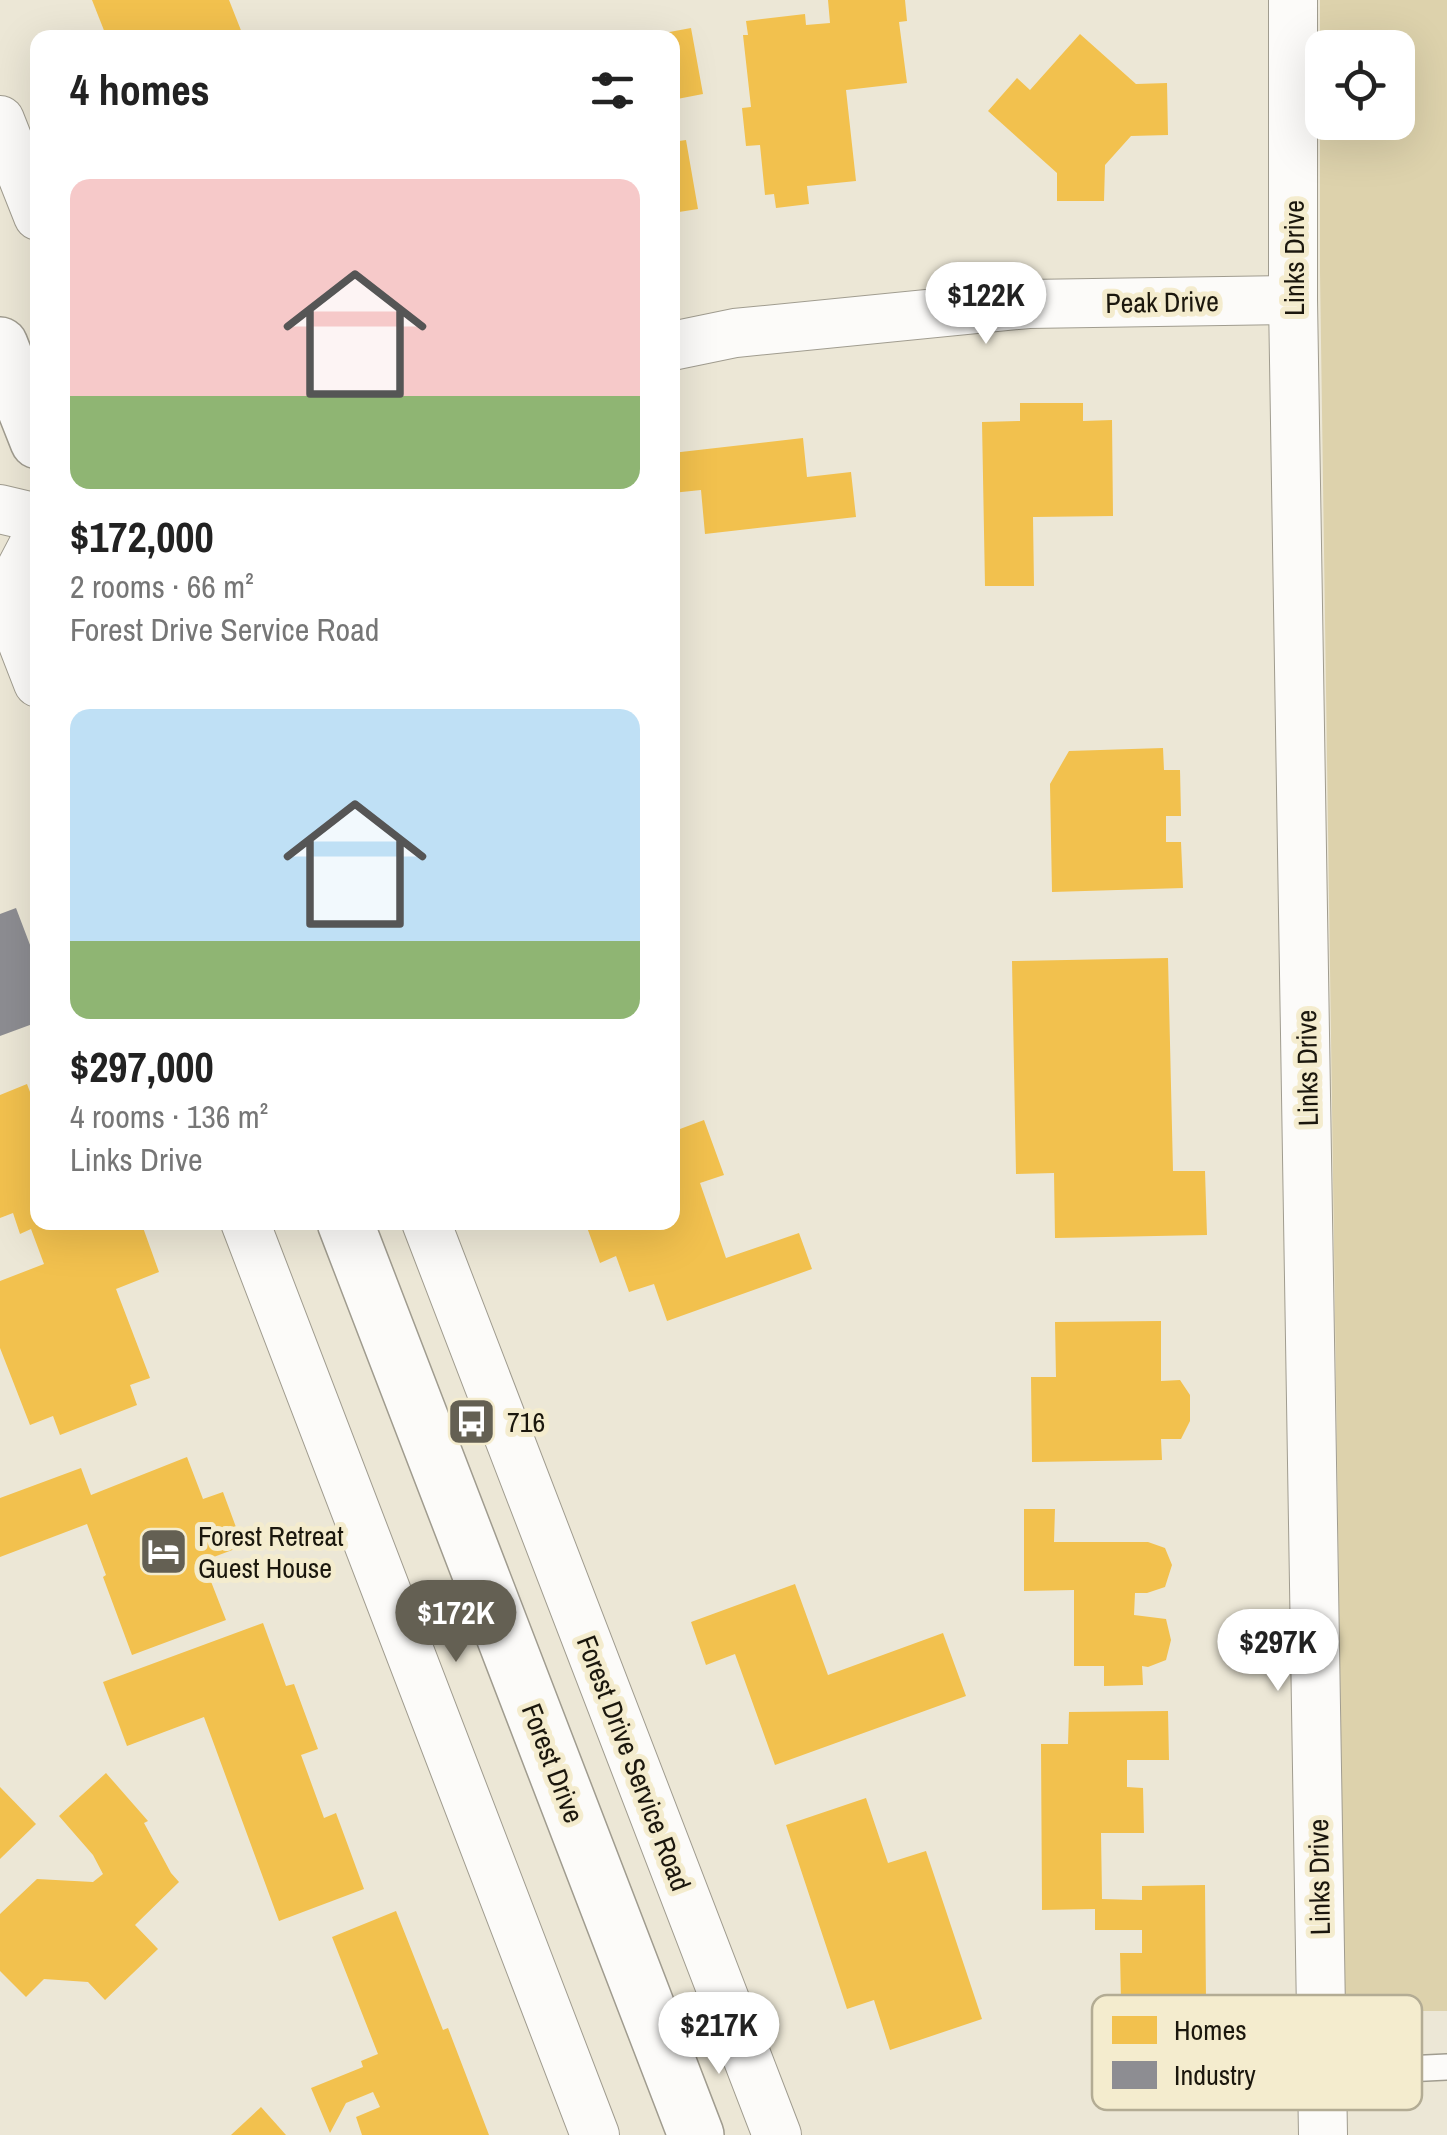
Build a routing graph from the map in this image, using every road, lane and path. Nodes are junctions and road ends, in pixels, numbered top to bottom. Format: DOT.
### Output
graph roads {
  1 [pos="1293,0"];
  2 [pos="0,120"];
  3 [pos="30,196"];
  4 [pos="1294,300"];
  5 [pos="680,344"];
  6 [pos="0,345"];
  7 [pos="30,421"];
  8 [pos="0,508"];
  9 [pos="30,516"];
  10 [pos="30,549"];
  11 [pos="2,595"];
  12 [pos="30,663"];
  13 [pos="248,1230"];
  14 [pos="348,1230"];
  15 [pos="429,1230"];
  16 [pos="1321,1995"];
  17 [pos="1447,2067"];
  18 [pos="1422,2068"];
  19 [pos="1323,2110"];
  20 [pos="595,2135"];
  21 [pos="696,2135"];
  22 [pos="777,2135"];
  23 [pos="1323,2135"];
  1 -- 4 [label="street, Links Drive"];
  2 -- 3 [label="street"];
  4 -- 5 [label="street, Peak Drive"];
  4 -- 16 [label="street, Links Drive"];
  6 -- 7 [label="main road"];
  8 -- 9 [label="street"];
  10 -- 11 [label="street"];
  11 -- 12 [label="street"];
  13 -- 20 [label="street"];
  14 -- 21 [label="main road, Forest Drive"];
  15 -- 22 [label="street, Forest Drive Service Road"];
  17 -- 18 [label="lane"];
  19 -- 23 [label="street, Links Drive"];
}
